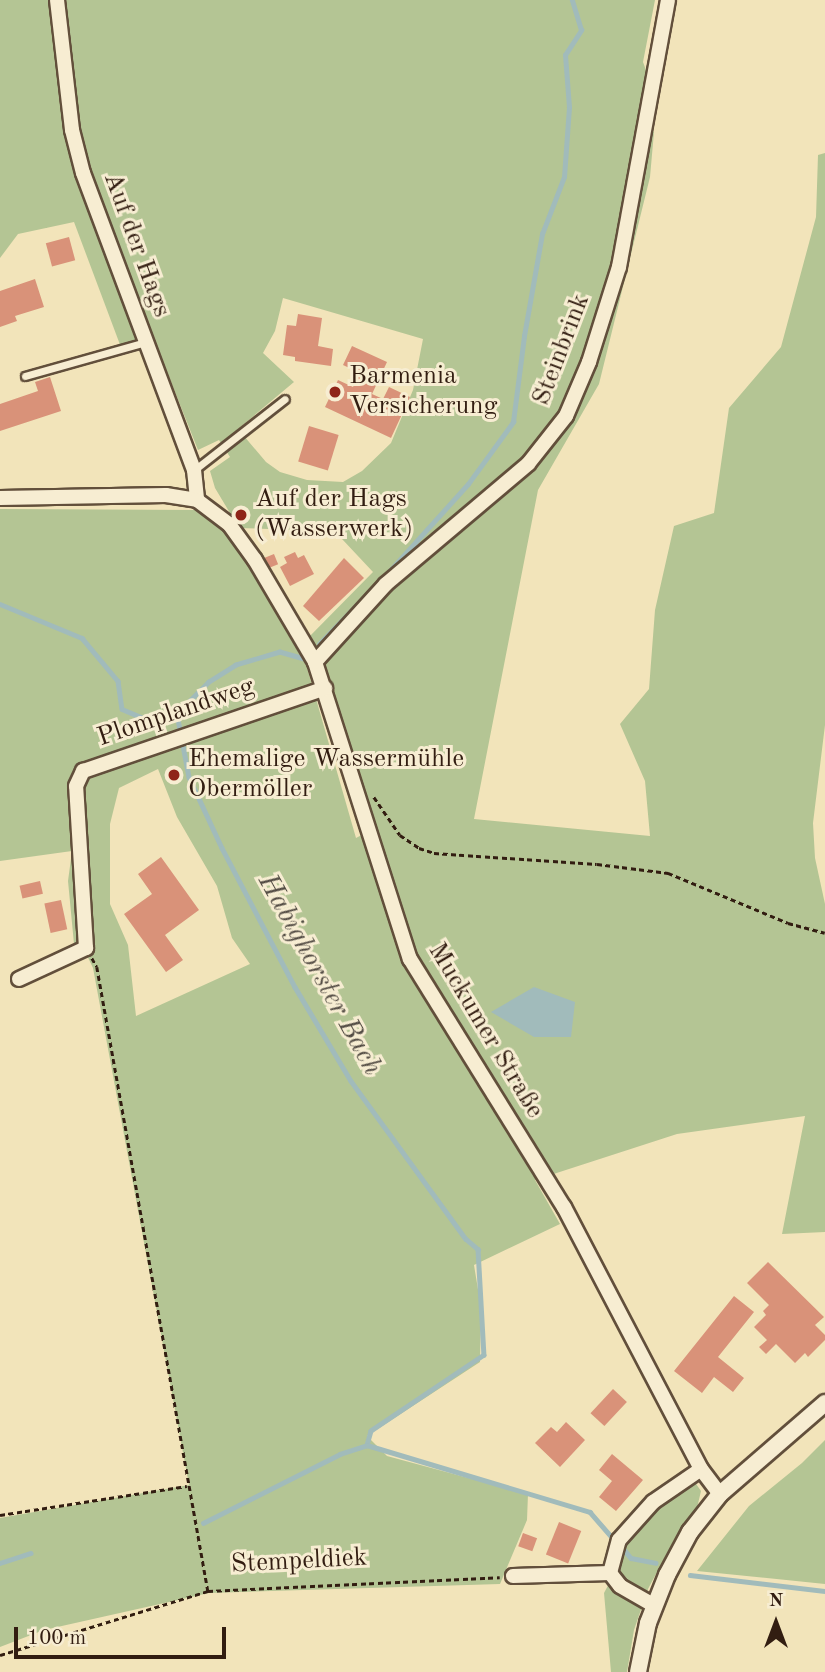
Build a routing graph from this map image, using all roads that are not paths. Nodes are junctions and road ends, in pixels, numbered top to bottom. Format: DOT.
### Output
graph roads {
  1 [pos="57,0"];
  2 [pos="668,0"];
  3 [pos="146,342"];
  4 [pos="25,376"];
  5 [pos="285,399"];
  6 [pos="194,470"];
  7 [pos="0,498"];
  8 [pos="197,500"];
  9 [pos="315,662"];
  10 [pos="325,688"];
  11 [pos="19,979"];
  12 [pos="825,1403"];
  13 [pos="701,1469"];
  14 [pos="720,1494"];
  15 [pos="610,1573"];
  16 [pos="513,1576"];
  17 [pos="654,1606"];
  18 [pos="638,1672"];
  1 -- 3 [label="street, Auf der Hags"];
  2 -- 9 [label="street, Steinbrink"];
  3 -- 4 [label="lane"];
  3 -- 6 [label="street, Auf der Hags"];
  5 -- 6 [label="lane"];
  6 -- 8 [label="street, Auf der Hags"];
  7 -- 8 [label="street"];
  8 -- 9 [label="street, Muckumer Straße"];
  9 -- 10 [label="street, Muckumer Straße"];
  10 -- 11 [label="street, Plomplandweg"];
  10 -- 13 [label="street, Muckumer Straße"];
  12 -- 14 [label="street"];
  13 -- 14 [label="street, Muckumer Straße"];
  13 -- 15 [label="street"];
  14 -- 17 [label="street"];
  15 -- 16 [label="street"];
  15 -- 17 [label="street"];
  17 -- 18 [label="street"];
}
